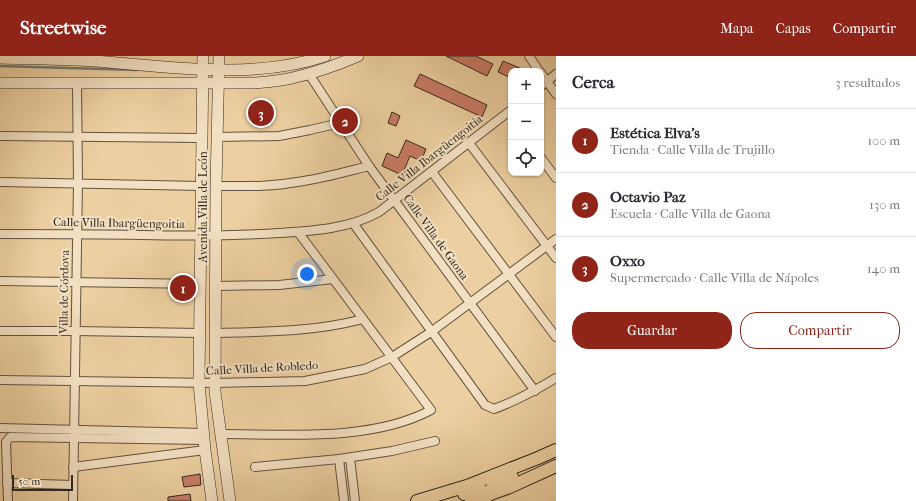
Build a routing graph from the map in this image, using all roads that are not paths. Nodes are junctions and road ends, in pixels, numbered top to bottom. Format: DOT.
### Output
graph roads {
  1 [pos="203,56"];
  2 [pos="219,56"];
  3 [pos="325,56"];
  4 [pos="358,56"];
  5 [pos="529,56"];
  6 [pos="0,58"];
  7 [pos="80,58"];
  8 [pos="537,68"];
  9 [pos="219,69"];
  10 [pos="203,70"];
  11 [pos="309,74"];
  12 [pos="556,74"];
  13 [pos="0,83"];
  14 [pos="77,83"];
  15 [pos="203,83"];
  16 [pos="544,83"];
  17 [pos="219,84"];
  18 [pos="556,94"];
  19 [pos="508,115"];
  20 [pos="340,123"];
  21 [pos="0,136"];
  22 [pos="78,136"];
  23 [pos="217,137"];
  24 [pos="201,138"];
  25 [pos="469,143"];
  26 [pos="544,162"];
  27 [pos="369,166"];
  28 [pos="432,172"];
  29 [pos="556,178"];
  30 [pos="0,182"];
  31 [pos="78,183"];
  32 [pos="201,186"];
  33 [pos="216,186"];
  34 [pos="394,201"];
  35 [pos="353,223"];
  36 [pos="298,232"];
  37 [pos="0,234"];
  38 [pos="77,234"];
  39 [pos="201,236"];
  40 [pos="216,236"];
  41 [pos="556,239"];
  42 [pos="547,246"];
  43 [pos="556,258"];
  44 [pos="509,274"];
  45 [pos="333,279"];
  46 [pos="0,282"];
  47 [pos="77,282"];
  48 [pos="201,284"];
  49 [pos="216,286"];
  50 [pos="469,303"];
  51 [pos="363,319"];
  52 [pos="0,331"];
  53 [pos="75,331"];
  54 [pos="431,332"];
  55 [pos="200,333"];
  56 [pos="215,333"];
  57 [pos="556,337"];
  58 [pos="392,357"];
  59 [pos="0,380"];
  60 [pos="75,380"];
  61 [pos="555,381"];
  62 [pos="199,383"];
  63 [pos="215,383"];
  64 [pos="535,391"];
  65 [pos="0,428"];
  66 [pos="74,433"];
  67 [pos="220,434"];
  68 [pos="204,441"];
  69 [pos="435,441"];
  70 [pos="556,450"];
  71 [pos="350,458"];
  72 [pos="538,458"];
  73 [pos="339,459"];
  74 [pos="556,466"];
  75 [pos="73,467"];
  76 [pos="255,467"];
  77 [pos="7,483"];
  78 [pos="73,485"];
  79 [pos="491,499"];
  80 [pos="8,501"];
  81 [pos="73,501"];
  82 [pos="212,501"];
  83 [pos="230,501"];
  84 [pos="344,501"];
  85 [pos="355,501"];
  86 [pos="421,501"];
  87 [pos="440,501"];
  88 [pos="471,501"];
  1 -- 10 [label="street, Avenida Villa de León"];
  2 -- 9 [label="street, Avenida Villa de León"];
  3 -- 9 [label="street"];
  4 -- 11 [label="street"];
  5 -- 8 [label="street"];
  6 -- 7 [label="street"];
  7 -- 10 [label="street"];
  9 -- 10 [label="street"];
  9 -- 17 [label="street, Avenida Villa de León"];
  10 -- 15 [label="street, Avenida Villa de León"];
  11 -- 17 [label="street"];
  11 -- 20 [label="street, Calle Villa de Gaona"];
  12 -- 16 [label="street"];
  13 -- 14 [label="street"];
  14 -- 15 [label="street"];
  14 -- 22 [label="street, Villa de Córdova"];
  15 -- 17 [label="street"];
  15 -- 24 [label="street, Avenida Villa de León"];
  16 -- 18 [label="street"];
  17 -- 23 [label="street, Avenida Villa de León"];
  19 -- 25 [label="street, Calle Villa Ibargüengoitia"];
  20 -- 23 [label="street"];
  20 -- 27 [label="street, Calle Villa de Gaona"];
  21 -- 22 [label="street"];
  22 -- 24 [label="street"];
  22 -- 31 [label="street, Villa de Córdova"];
  23 -- 33 [label="street, Avenida Villa de León"];
  24 -- 32 [label="street, Avenida Villa de León"];
  25 -- 28 [label="street, Calle Villa Ibargüengoitia"];
  25 -- 42 [label="street"];
  26 -- 29 [label="street"];
  27 -- 33 [label="street"];
  27 -- 34 [label="street, Calle Villa de Gaona"];
  28 -- 34 [label="street, Calle Villa Ibargüengoitia"];
  28 -- 44 [label="street"];
  30 -- 31 [label="street"];
  31 -- 32 [label="street"];
  31 -- 38 [label="street, Villa de Córdova"];
  32 -- 39 [label="street, Avenida Villa de León"];
  33 -- 40 [label="street, Avenida Villa de León"];
  34 -- 35 [label="street, Calle Villa Ibargüengoitia"];
  34 -- 50 [label="street, Calle Villa de Gaona"];
  35 -- 36 [label="street, Calle Villa Ibargüengoitia"];
  35 -- 54 [label="street"];
  36 -- 40 [label="street, Calle Villa Ibargüengoitia"];
  36 -- 45 [label="street"];
  37 -- 38 [label="street, Calle Villa Ibargüengoitia"];
  38 -- 39 [label="street, Calle Villa Ibargüengoitia"];
  38 -- 47 [label="street, Villa de Córdova"];
  39 -- 40 [label="street, Calle Villa Ibargüengoitia"];
  39 -- 48 [label="street, Avenida Villa de León"];
  40 -- 49 [label="street, Avenida Villa de León"];
  41 -- 42 [label="street, Calle Villa de Robledo"];
  42 -- 43 [label="street"];
  42 -- 44 [label="street, Calle Villa de Robledo"];
  44 -- 50 [label="street, Calle Villa de Robledo"];
  44 -- 57 [label="street"];
  45 -- 49 [label="street"];
  45 -- 51 [label="street"];
  46 -- 47 [label="street"];
  47 -- 48 [label="street"];
  47 -- 53 [label="street, Villa de Córdova"];
  48 -- 55 [label="street, Avenida Villa de León"];
  49 -- 56 [label="street, Avenida Villa de León"];
  50 -- 54 [label="street, Calle Villa de Robledo"];
  50 -- 64 [label="street, Calle Villa de Gaona"];
  51 -- 56 [label="street"];
  51 -- 58 [label="street"];
  52 -- 53 [label="street"];
  53 -- 55 [label="street"];
  53 -- 60 [label="street, Villa de Córdova"];
  54 -- 58 [label="street, Calle Villa de Robledo"];
  54 -- 64 [label="street"];
  55 -- 62 [label="street, Avenida Villa de León"];
  56 -- 63 [label="street, Avenida Villa de León"];
  58 -- 63 [label="street, Calle Villa de Robledo"];
  58 -- 67 [label="street"];
  59 -- 60 [label="street, Calle Villa de Robledo"];
  60 -- 62 [label="street, Calle Villa de Robledo"];
  60 -- 66 [label="street, Villa de Córdova"];
  61 -- 64 [label="street"];
  62 -- 63 [label="street, Calle Villa de Robledo"];
  62 -- 68 [label="street, Avenida Villa de León"];
  63 -- 67 [label="street, Avenida Villa de León"];
  65 -- 66 [label="street"];
  66 -- 68 [label="street"];
  66 -- 75 [label="street, Villa de Córdova"];
  66 -- 77 [label="street"];
  67 -- 83 [label="street, Avenida Villa de León"];
  68 -- 75 [label="street"];
  68 -- 82 [label="street, Avenida Villa de León"];
  69 -- 71 [label="street"];
  70 -- 72 [label="main road"];
  71 -- 73 [label="street"];
  71 -- 85 [label="street"];
  72 -- 79 [label="main road"];
  72 -- 86 [label="main road"];
  73 -- 76 [label="street"];
  73 -- 84 [label="street"];
  74 -- 79 [label="main road"];
  75 -- 78 [label="street, Villa de Córdova"];
  77 -- 78 [label="street"];
  77 -- 80 [label="street"];
  78 -- 81 [label="street, Villa de Córdova"];
  79 -- 87 [label="main road"];
  79 -- 88 [label="main road"];
}
